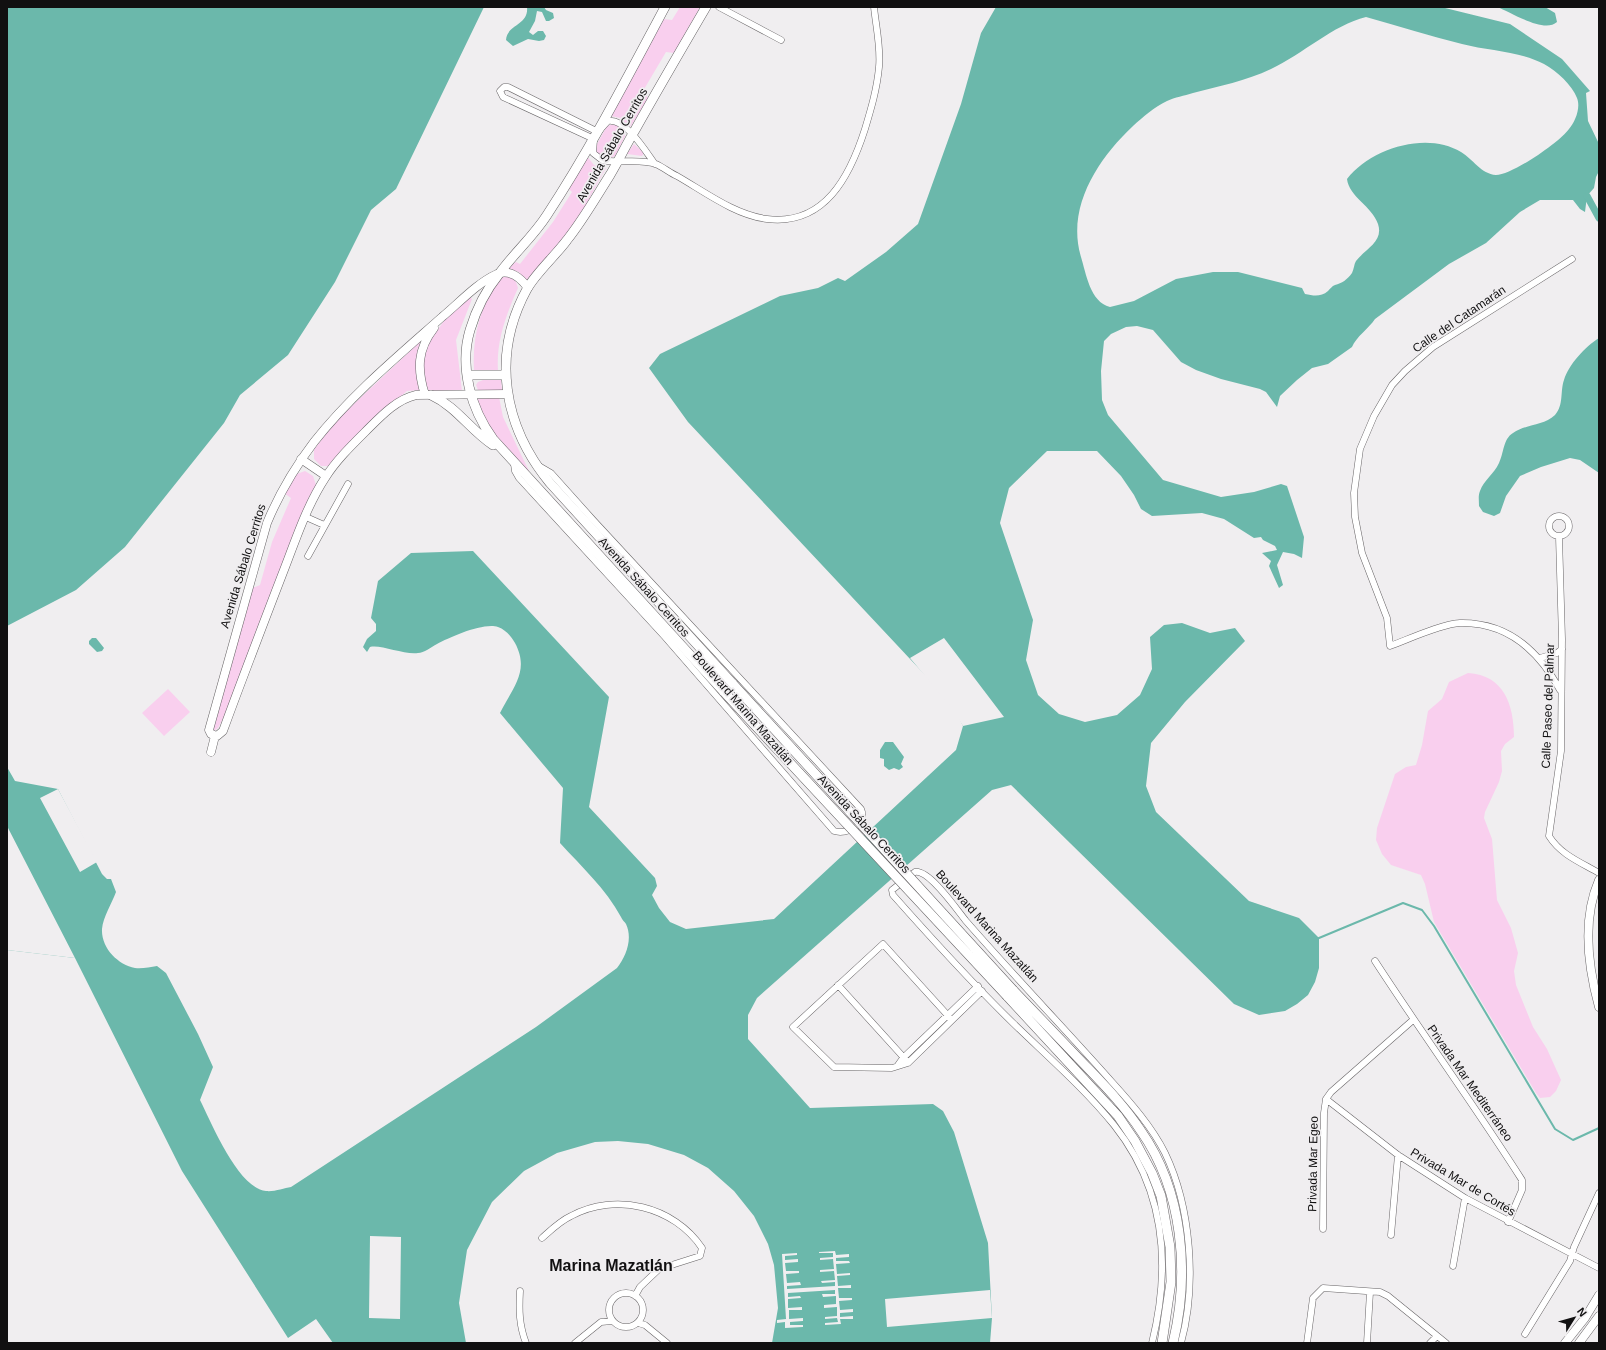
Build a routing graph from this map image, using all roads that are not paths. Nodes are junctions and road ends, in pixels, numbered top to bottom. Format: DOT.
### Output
graph roads {
  1 [pos="665,7"];
  2 [pos="706,7"];
  3 [pos="719,7"];
  4 [pos="874,7"];
  5 [pos="781,40"];
  6 [pos="632,134"];
  7 [pos="596,135"];
  8 [pos="619,161"];
  9 [pos="656,164"];
  10 [pos="1572,259"];
  11 [pos="499,274"];
  12 [pos="528,288"];
  13 [pos="446,314"];
  14 [pos="505,375"];
  15 [pos="467,376"];
  16 [pos="507,394"];
  17 [pos="428,395"];
  18 [pos="472,395"];
  19 [pos="504,452"];
  20 [pos="301,459"];
  21 [pos="326,476"];
  22 [pos="348,484"];
  23 [pos="306,516"];
  24 [pos="324,525"];
  25 [pos="1559,537"];
  26 [pos="308,556"];
  27 [pos="672,611"];
  28 [pos="658,626"];
  29 [pos="1562,649"];
  30 [pos="1540,658"];
  31 [pos="1560,690"];
  32 [pos="215,736"];
  33 [pos="211,752"];
  34 [pos="1599,872"];
  35 [pos="1599,880"];
  36 [pos="1375,961"];
  37 [pos="838,985"];
  38 [pos="978,986"];
  39 [pos="982,991"];
  40 [pos="1010,993"];
  41 [pos="1599,1007"];
  42 [pos="950,1018"];
  43 [pos="1413,1020"];
  44 [pos="903,1058"];
  45 [pos="908,1063"];
  46 [pos="898,1065"];
  47 [pos="1109,1084"];
  48 [pos="1096,1097"];
  49 [pos="1326,1099"];
  50 [pos="1398,1155"];
  51 [pos="1599,1193"];
  52 [pos="1465,1198"];
  53 [pos="1508,1222"];
  54 [pos="1323,1229"];
  55 [pos="1391,1235"];
  56 [pos="542,1238"];
  57 [pos="1572,1255"];
  58 [pos="1453,1266"];
  59 [pos="1599,1268"];
  60 [pos="520,1291"];
  61 [pos="1370,1292"];
  62 [pos="1599,1295"];
  63 [pos="635,1296"];
  64 [pos="1599,1316"];
  65 [pos="612,1321"];
  66 [pos="638,1323"];
  67 [pos="1525,1334"];
  68 [pos="1437,1336"];
  69 [pos="526,1343"];
  70 [pos="575,1343"];
  71 [pos="667,1343"];
  72 [pos="1152,1343"];
  73 [pos="1162,1343"];
  74 [pos="1173,1343"];
  75 [pos="1181,1343"];
  76 [pos="1307,1343"];
  77 [pos="1366,1343"];
  78 [pos="1430,1343"];
  79 [pos="1446,1343"];
  80 [pos="1565,1343"];
  81 [pos="1579,1343"];
  1 -- 7 [label="main road, Avenida Sábalo Cerritos"];
  2 -- 6 [label="main road, Avenida Sábalo Cerritos"];
  3 -- 5 [label="street"];
  4 -- 9 [label="street"];
  6 -- 7 [label="street"];
  6 -- 8 [label="main road, Avenida Sábalo Cerritos"];
  6 -- 9 [label="street"];
  7 -- 7 [label="street"];
  7 -- 8 [label="street"];
  7 -- 11 [label="main road, Avenida Sábalo Cerritos"];
  8 -- 9 [label="street"];
  8 -- 12 [label="main road, Avenida Sábalo Cerritos"];
  10 -- 30 [label="street, Calle del Catamarán"];
  11 -- 12 [label="street"];
  11 -- 13 [label="street, Avenida Sábalo Cerritos"];
  11 -- 15 [label="main road, Avenida Sábalo Cerritos"];
  12 -- 14 [label="main road, Avenida Sábalo Cerritos"];
  13 -- 17 [label="street"];
  13 -- 20 [label="street, Avenida Sábalo Cerritos"];
  14 -- 15 [label="main road"];
  14 -- 16 [label="main road, Avenida Sábalo Cerritos"];
  15 -- 18 [label="main road, Avenida Sábalo Cerritos"];
  16 -- 18 [label="street, Avenida Sábalo Cerritos"];
  16 -- 27 [label="main road, Avenida Sábalo Cerritos"];
  17 -- 18 [label="street, Avenida Sábalo Cerritos"];
  17 -- 19 [label="main road"];
  17 -- 21 [label="street, Avenida Sábalo Cerritos"];
  18 -- 19 [label="main road, Avenida Sábalo Cerritos"];
  19 -- 28 [label="main road, Avenida Sábalo Cerritos"];
  20 -- 21 [label="street"];
  20 -- 32 [label="street, Avenida Sábalo Cerritos"];
  21 -- 23 [label="street, Avenida Sábalo Cerritos"];
  22 -- 24 [label="street"];
  23 -- 24 [label="street"];
  23 -- 32 [label="street, Avenida Sábalo Cerritos"];
  24 -- 26 [label="street"];
  25 -- 29 [label="street, Calle Paseo del Palmar"];
  27 -- 28 [label="street, Boulevard Marina Mazatlán"];
  27 -- 40 [label="main road, Avenida Sábalo Cerritos, bridge"];
  28 -- 40 [label="main road, Avenida Sábalo Cerritos, bridge"];
  29 -- 30 [label="street"];
  29 -- 31 [label="street, Calle Paseo del Palmar"];
  30 -- 31 [label="street"];
  31 -- 34 [label="street, Calle Paseo del Palmar"];
  32 -- 33 [label="street, Avenida Sábalo Cerritos"];
  35 -- 41 [label="street"];
  36 -- 43 [label="street, Privada Mar Mediterráneo"];
  37 -- 42 [label="street"];
  37 -- 44 [label="street"];
  37 -- 46 [label="street"];
  38 -- 39 [label="street, Boulevard Marina Mazatlán"];
  38 -- 42 [label="street"];
  38 -- 47 [label="street, Boulevard Marina Mazatlán"];
  39 -- 42 [label="street"];
  39 -- 48 [label="street, Boulevard Marina Mazatlán"];
  40 -- 47 [label="main road, Boulevard Marina Mazatlán"];
  40 -- 48 [label="main road, Boulevard Marina Mazatlán"];
  42 -- 44 [label="street"];
  42 -- 45 [label="street"];
  43 -- 49 [label="street"];
  43 -- 53 [label="street, Privada Mar Mediterráneo"];
  44 -- 45 [label="street"];
  44 -- 46 [label="street"];
  45 -- 46 [label="street"];
  47 -- 74 [label="main road, Boulevard Marina Mazatlán"];
  47 -- 75 [label="street, Boulevard Marina Mazatlán"];
  48 -- 72 [label="street, Boulevard Marina Mazatlán"];
  48 -- 73 [label="main road, Boulevard Marina Mazatlán"];
  49 -- 50 [label="street, Privada Mar de Cortés"];
  49 -- 54 [label="street, Privada Mar Egeo"];
  50 -- 52 [label="street, Privada Mar de Cortés"];
  50 -- 55 [label="street"];
  51 -- 57 [label="street"];
  52 -- 53 [label="street, Privada Mar de Cortés"];
  52 -- 58 [label="street"];
  53 -- 57 [label="street, Privada Mar de Cortés"];
  56 -- 63 [label="street"];
  57 -- 59 [label="street, Privada Mar de Cortés"];
  57 -- 67 [label="street"];
  60 -- 69 [label="street"];
  61 -- 68 [label="street"];
  61 -- 76 [label="street"];
  61 -- 77 [label="street"];
  62 -- 80 [label="street"];
  63 -- 65 [label="street"];
  63 -- 66 [label="street"];
  64 -- 81 [label="street"];
  65 -- 66 [label="street"];
  65 -- 70 [label="street"];
  66 -- 71 [label="street"];
  68 -- 78 [label="street"];
  68 -- 79 [label="street"];
}
